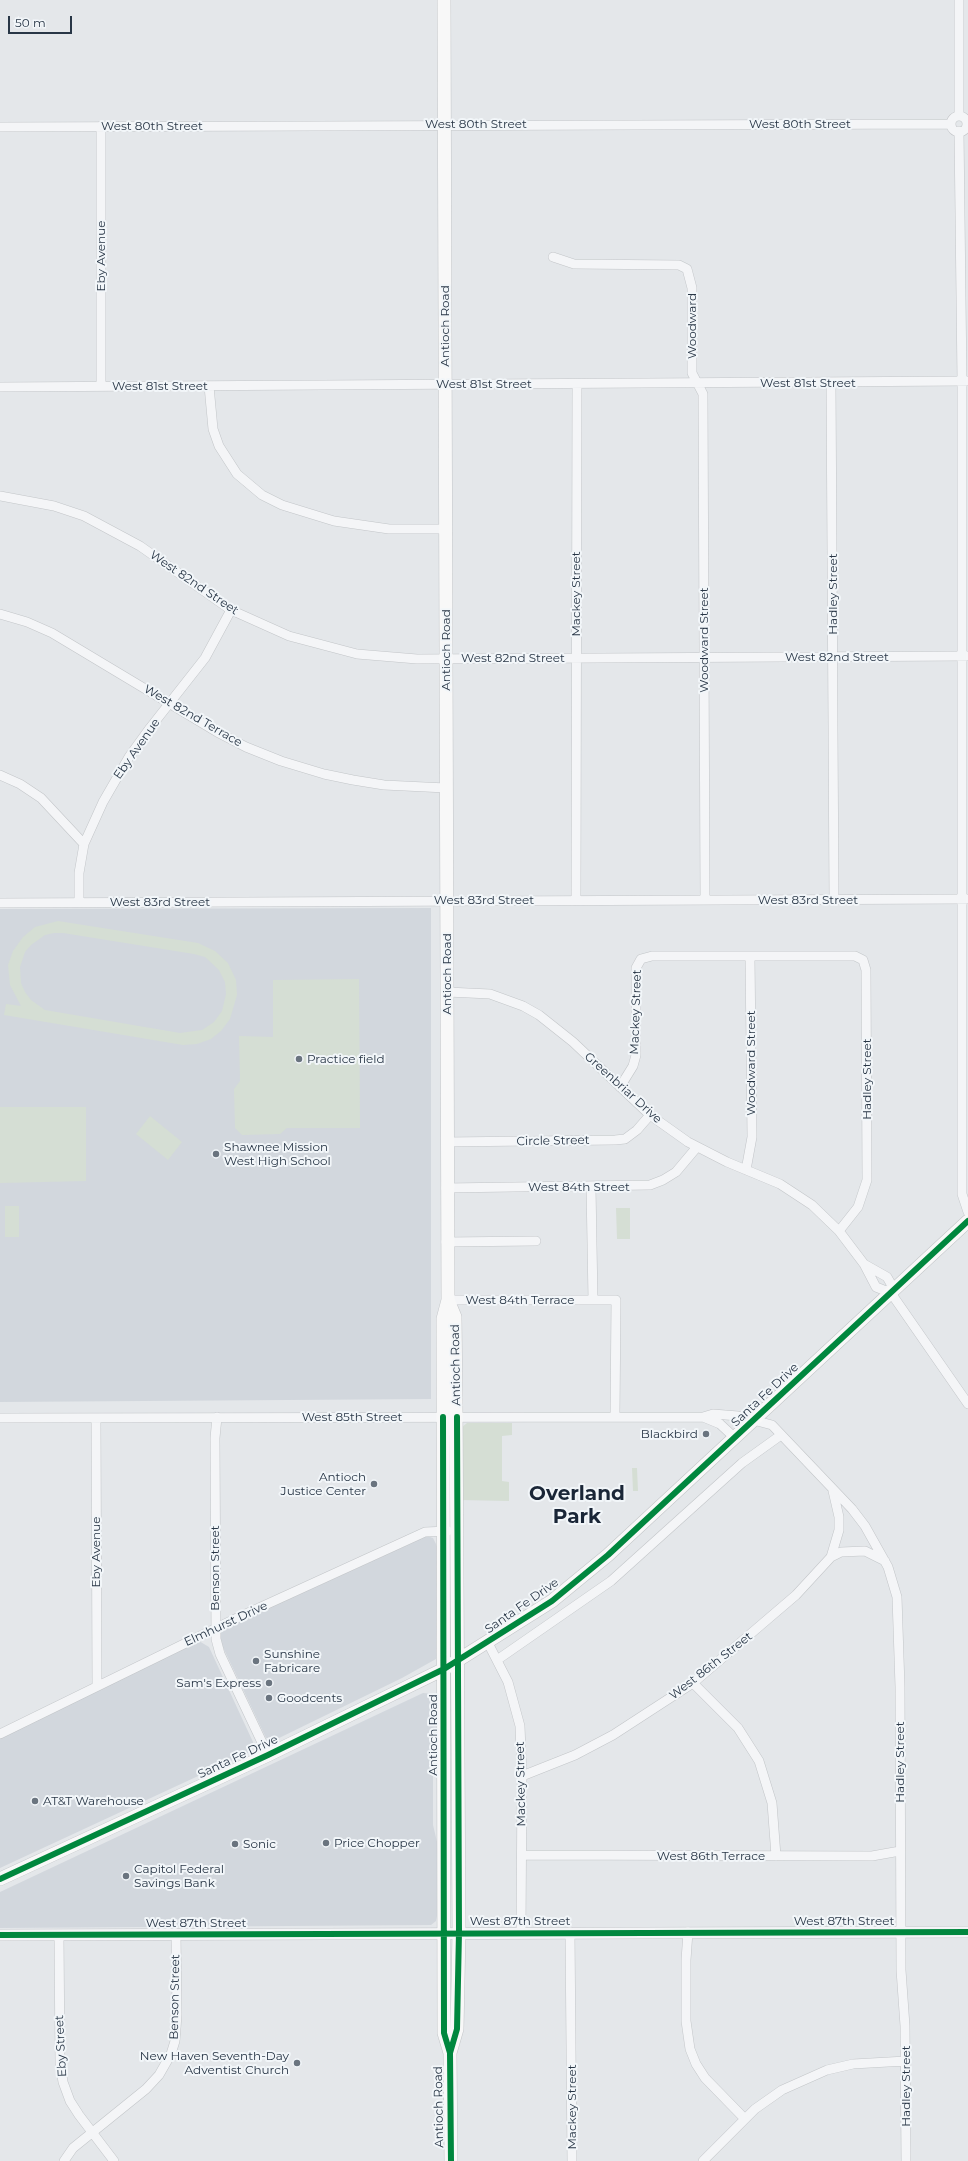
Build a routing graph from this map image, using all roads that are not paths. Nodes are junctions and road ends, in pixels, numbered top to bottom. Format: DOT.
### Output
graph roads {
  1 [pos="444,0"];
  2 [pos="959,0"];
  3 [pos="959,116"];
  4 [pos="967,123"];
  5 [pos="444,124"];
  6 [pos="951,124"];
  7 [pos="101,126"];
  8 [pos="0,127"];
  9 [pos="959,131"];
  10 [pos="553,257"];
  11 [pos="965,382"];
  12 [pos="698,383"];
  13 [pos="831,383"];
  14 [pos="445,384"];
  15 [pos="577,384"];
  16 [pos="101,386"];
  17 [pos="209,386"];
  18 [pos="0,387"];
  19 [pos="0,496"];
  20 [pos="446,529"];
  21 [pos="231,610"];
  22 [pos="0,614"];
  23 [pos="964,656"];
  24 [pos="704,657"];
  25 [pos="833,657"];
  26 [pos="446,658"];
  27 [pos="576,658"];
  28 [pos="169,703"];
  29 [pos="0,775"];
  30 [pos="446,788"];
  31 [pos="84,844"];
  32 [pos="705,899"];
  33 [pos="965,899"];
  34 [pos="446,900"];
  35 [pos="576,900"];
  36 [pos="834,900"];
  37 [pos="79,902"];
  38 [pos="0,903"];
  39 [pos="750,957"];
  40 [pos="447,992"];
  41 [pos="965,1039"];
  42 [pos="620,1086"];
  43 [pos="650,1115"];
  44 [pos="446,1142"];
  45 [pos="697,1147"];
  46 [pos="746,1170"];
  47 [pos="590,1187"];
  48 [pos="446,1188"];
  49 [pos="968,1212"];
  50 [pos="968,1221"];
  51 [pos="839,1231"];
  52 [pos="536,1241"];
  53 [pos="446,1242"];
  54 [pos="864,1264"];
  55 [pos="891,1293"];
  56 [pos="448,1300"];
  57 [pos="593,1300"];
  58 [pos="968,1404"];
  59 [pos="615,1416"];
  60 [pos="217,1417"];
  61 [pos="443,1417"];
  62 [pos="457,1417"];
  63 [pos="703,1417"];
  64 [pos="0,1418"];
  65 [pos="96,1418"];
  66 [pos="755,1420"];
  67 [pos="781,1435"];
  68 [pos="734,1438"];
  69 [pos="833,1491"];
  70 [pos="457,1531"];
  71 [pos="443,1532"];
  72 [pos="832,1557"];
  73 [pos="885,1561"];
  74 [pos="217,1628"];
  75 [pos="488,1643"];
  76 [pos="497,1660"];
  77 [pos="456,1662"];
  78 [pos="444,1669"];
  79 [pos="694,1683"];
  80 [pos="97,1686"];
  81 [pos="0,1734"];
  82 [pos="268,1755"];
  83 [pos="522,1776"];
  84 [pos="900,1851"];
  85 [pos="522,1855"];
  86 [pos="776,1856"];
  87 [pos="0,1879"];
  88 [pos="444,1932"];
  89 [pos="459,1932"];
  90 [pos="521,1932"];
  91 [pos="570,1932"];
  92 [pos="688,1932"];
  93 [pos="900,1932"];
  94 [pos="968,1932"];
  95 [pos="176,1934"];
  96 [pos="0,1935"];
  97 [pos="59,1935"];
  98 [pos="450,2053"];
  99 [pos="906,2061"];
  100 [pos="745,2119"];
  101 [pos="92,2132"];
  102 [pos="64,2161"];
  103 [pos="114,2161"];
  104 [pos="451,2161"];
  105 [pos="572,2161"];
  106 [pos="703,2161"];
  107 [pos="906,2161"];
  1 -- 5 [label="main road, Antioch Road"];
  2 -- 3 [label="street"];
  3 -- 4 [label="street"];
  3 -- 6 [label="street"];
  4 -- 9 [label="street"];
  5 -- 6 [label="street, West 80th Street"];
  5 -- 7 [label="street, West 80th Street"];
  5 -- 14 [label="main road, Antioch Road"];
  6 -- 9 [label="street"];
  7 -- 8 [label="street, West 80th Street"];
  7 -- 16 [label="street, Eby Avenue"];
  9 -- 11 [label="street"];
  10 -- 12 [label="street, Woodward"];
  11 -- 13 [label="street, West 81st Street"];
  11 -- 23 [label="street"];
  12 -- 13 [label="street, West 81st Street"];
  12 -- 15 [label="street, West 81st Street"];
  12 -- 24 [label="street, Woodward Street"];
  13 -- 25 [label="street, Hadley Street"];
  14 -- 15 [label="street, West 81st Street"];
  14 -- 17 [label="street, West 81st Street"];
  14 -- 20 [label="main road, Antioch Road"];
  15 -- 27 [label="street, Mackey Street"];
  16 -- 17 [label="street, West 81st Street"];
  16 -- 18 [label="street, West 81st Street"];
  17 -- 20 [label="street"];
  19 -- 21 [label="street, West 82nd Street"];
  20 -- 26 [label="main road, Antioch Road"];
  21 -- 26 [label="street, West 82nd Street"];
  21 -- 28 [label="street, Eby Avenue"];
  22 -- 28 [label="street, West 82nd Terrace"];
  23 -- 25 [label="street, West 82nd Street"];
  23 -- 33 [label="street"];
  24 -- 25 [label="street, West 82nd Street"];
  24 -- 27 [label="street, West 82nd Street"];
  24 -- 32 [label="street, Woodward Street"];
  25 -- 36 [label="street, Hadley Street"];
  26 -- 27 [label="street, West 82nd Street"];
  26 -- 30 [label="main road, Antioch Road"];
  27 -- 35 [label="street, Mackey Street"];
  28 -- 30 [label="street, West 82nd Terrace"];
  28 -- 31 [label="street, Eby Avenue"];
  29 -- 31 [label="street"];
  30 -- 34 [label="main road, Antioch Road"];
  31 -- 37 [label="street, Eby Avenue"];
  32 -- 35 [label="street, West 83rd Street"];
  32 -- 36 [label="street, West 83rd Street"];
  33 -- 36 [label="street, West 83rd Street"];
  33 -- 41 [label="street"];
  34 -- 35 [label="street, West 83rd Street"];
  34 -- 37 [label="street, West 83rd Street"];
  34 -- 40 [label="main road, Antioch Road"];
  37 -- 38 [label="street, West 83rd Street"];
  39 -- 42 [label="street, Mackey Street"];
  39 -- 46 [label="street, Woodward Street"];
  39 -- 51 [label="street, Hadley Street"];
  40 -- 42 [label="street, Greenbriar Drive"];
  40 -- 44 [label="main road, Antioch Road"];
  41 -- 49 [label="street"];
  42 -- 43 [label="street, Greenbriar Drive"];
  43 -- 44 [label="street, Circle Street"];
  43 -- 45 [label="street, Greenbriar Drive"];
  44 -- 48 [label="main road, Antioch Road"];
  45 -- 46 [label="street, Greenbriar Drive"];
  45 -- 47 [label="street, West 84th Street"];
  46 -- 51 [label="street, Greenbriar Drive"];
  47 -- 48 [label="street, West 84th Street"];
  47 -- 57 [label="street"];
  48 -- 53 [label="main road, Antioch Road"];
  50 -- 55 [label="main road, Santa Fe Drive"];
  51 -- 54 [label="street, Greenbriar Drive"];
  52 -- 53 [label="street"];
  53 -- 56 [label="main road, Antioch Road"];
  54 -- 55 [label="street, Greenbriar Drive"];
  54 -- 55 [label="street, Greenbriar Drive"];
  55 -- 58 [label="street"];
  55 -- 66 [label="main road, Santa Fe Drive"];
  56 -- 57 [label="street, West 84th Terrace"];
  56 -- 61 [label="main road, Antioch Road"];
  56 -- 62 [label="main road, Antioch Road"];
  57 -- 59 [label="street"];
  59 -- 62 [label="street, West 85th Street"];
  59 -- 63 [label="street, West 85th Street"];
  60 -- 61 [label="street, West 85th Street"];
  60 -- 65 [label="street, West 85th Street"];
  60 -- 74 [label="street, Benson Street"];
  61 -- 62 [label="street, West 85th Street"];
  61 -- 71 [label="main road, Antioch Road"];
  62 -- 70 [label="main road, Antioch Road"];
  63 -- 66 [label="street, West 85th Street"];
  63 -- 68 [label="street, West 85th Street"];
  64 -- 65 [label="street, West 85th Street"];
  65 -- 80 [label="street, Eby Avenue"];
  66 -- 67 [label="street, Hadley Street"];
  66 -- 68 [label="main road, Santa Fe Drive"];
  67 -- 69 [label="street, Hadley Street"];
  67 -- 76 [label="street"];
  68 -- 75 [label="main road, Santa Fe Drive"];
  69 -- 72 [label="street"];
  69 -- 73 [label="street, Hadley Street"];
  70 -- 71 [label="street, Elmhurst Drive"];
  70 -- 77 [label="main road, Antioch Road"];
  71 -- 74 [label="street, Elmhurst Drive"];
  71 -- 78 [label="main road, Antioch Road"];
  72 -- 73 [label="street"];
  72 -- 79 [label="street, West 86th Street"];
  73 -- 84 [label="street, Hadley Street"];
  74 -- 80 [label="street, Elmhurst Drive"];
  74 -- 82 [label="street, Benson Street"];
  75 -- 76 [label="street, Mackey Street"];
  75 -- 77 [label="main road, Santa Fe Drive"];
  76 -- 83 [label="street, Mackey Street"];
  77 -- 78 [label="main road, Santa Fe Drive"];
  77 -- 89 [label="main road, Antioch Road"];
  78 -- 82 [label="main road, Santa Fe Drive"];
  78 -- 88 [label="main road, Antioch Road"];
  79 -- 83 [label="street, West 86th Street"];
  79 -- 86 [label="street"];
  80 -- 81 [label="street, Elmhurst Drive"];
  82 -- 87 [label="main road, Santa Fe Drive"];
  83 -- 85 [label="street, Mackey Street"];
  84 -- 86 [label="street, West 86th Terrace"];
  84 -- 93 [label="street, Hadley Street"];
  85 -- 86 [label="street, West 86th Terrace"];
  85 -- 90 [label="street, Mackey Street"];
  88 -- 89 [label="street, West 87th Street"];
  88 -- 95 [label="street, West 87th Street"];
  88 -- 98 [label="main road, Antioch Road"];
  89 -- 90 [label="street, West 87th Street"];
  89 -- 98 [label="main road, Antioch Road"];
  90 -- 91 [label="street, West 87th Street"];
  91 -- 92 [label="street, West 87th Street"];
  91 -- 105 [label="street, Mackey Street"];
  92 -- 93 [label="street, West 87th Street"];
  92 -- 100 [label="street"];
  93 -- 94 [label="street, West 87th Street"];
  93 -- 99 [label="street, Hadley Street"];
  95 -- 97 [label="street, West 87th Street"];
  95 -- 101 [label="street, Benson Street"];
  96 -- 97 [label="street, West 87th Street"];
  97 -- 101 [label="street, Eby Street"];
  98 -- 104 [label="main road, Antioch Road"];
  99 -- 100 [label="street"];
  99 -- 107 [label="street, Hadley Street"];
  100 -- 106 [label="street"];
  101 -- 102 [label="street"];
  101 -- 103 [label="street"];
}
